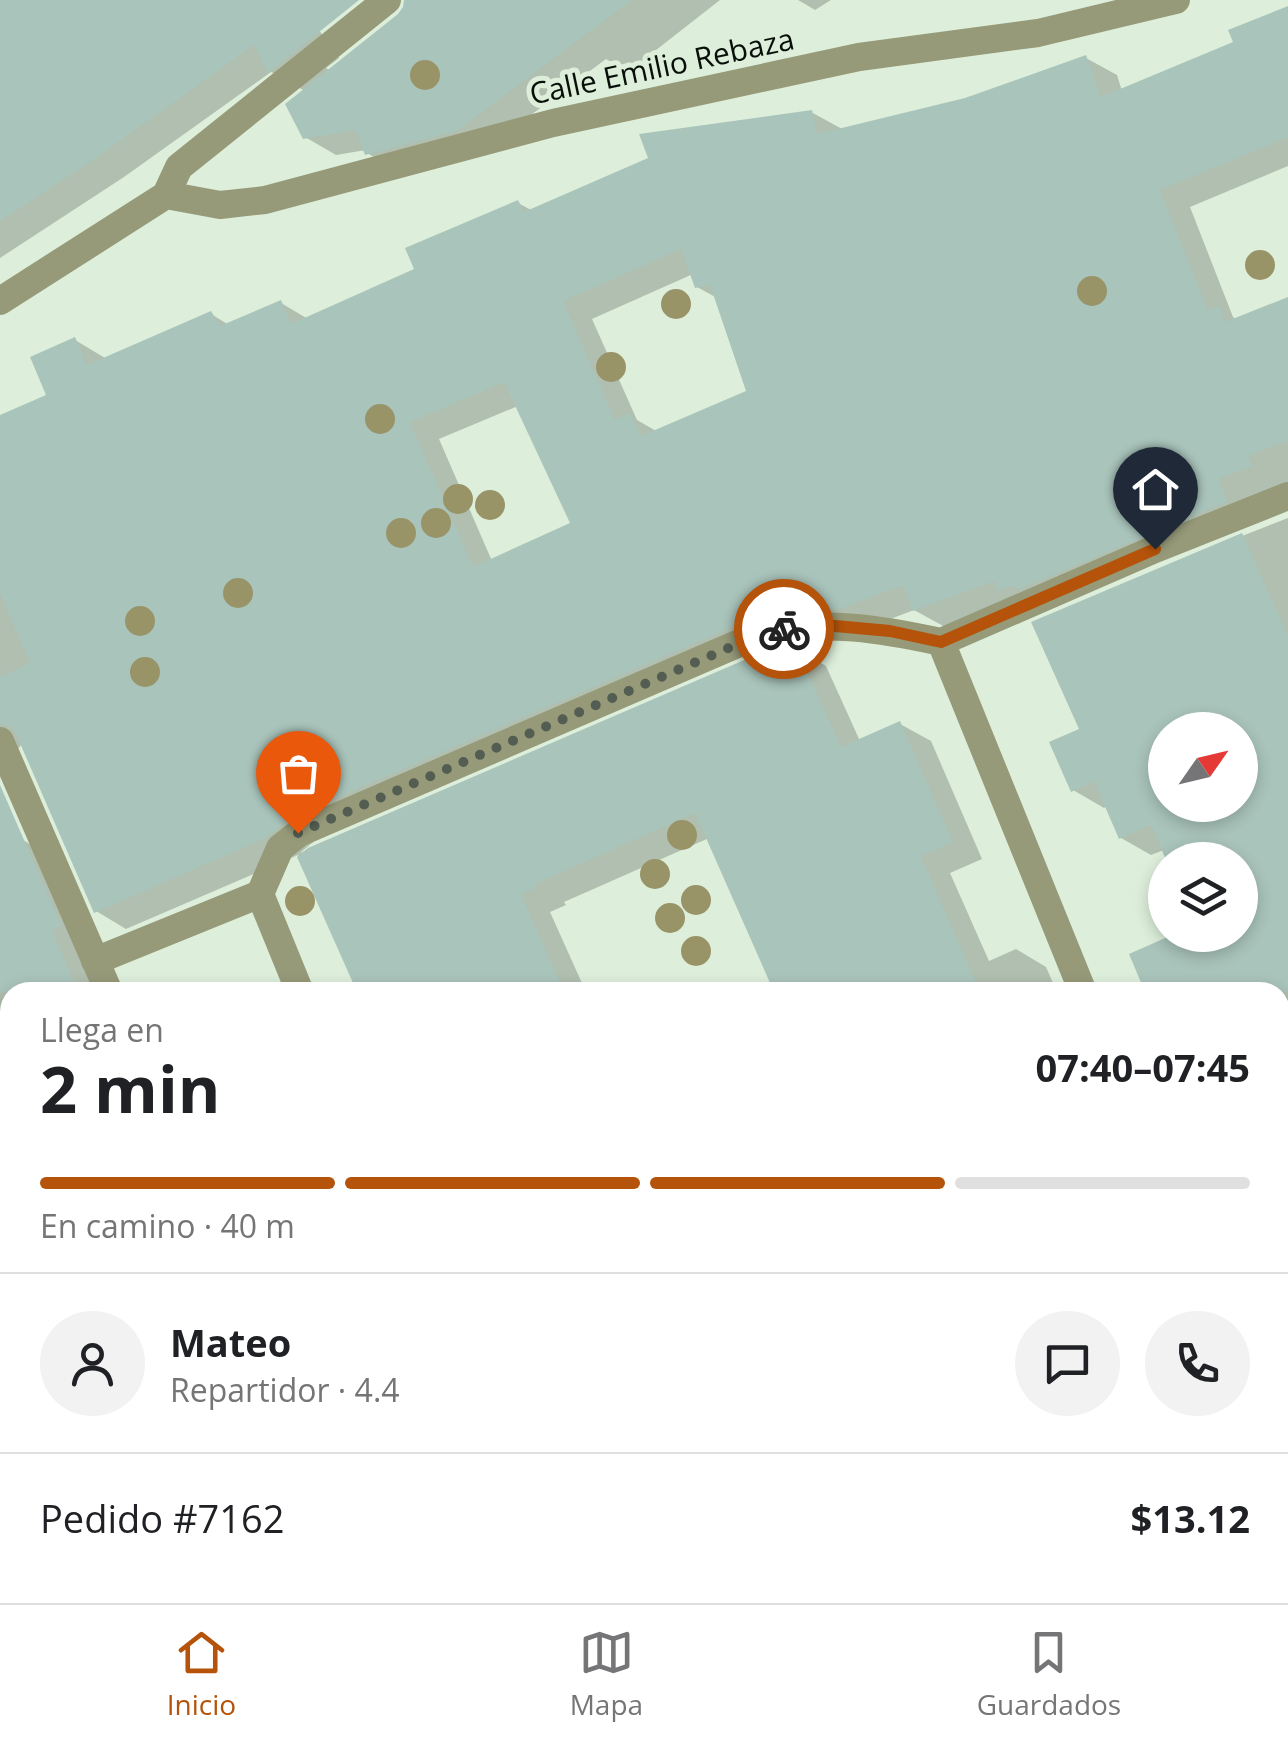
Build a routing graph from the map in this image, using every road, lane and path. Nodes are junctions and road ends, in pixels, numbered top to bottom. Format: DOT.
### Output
graph roads {
  1 [pos="387,0"];
  2 [pos="1176,0"];
  3 [pos="166,195"];
  4 [pos="0,301"];
  5 [pos="1288,496"];
  6 [pos="941,642"];
  7 [pos="0,741"];
  8 [pos="260,894"];
  9 [pos="95,961"];
  10 [pos="104,982"];
  11 [pos="296,982"];
  12 [pos="1079,982"];
  1 -- 3 [label="street"];
  2 -- 3 [label="street, Calle Emilio Rebaza"];
  3 -- 4 [label="street"];
  5 -- 6 [label="street"];
  6 -- 8 [label="street"];
  6 -- 12 [label="street"];
  7 -- 9 [label="street"];
  8 -- 9 [label="street"];
  8 -- 11 [label="street"];
  9 -- 10 [label="street"];
}
